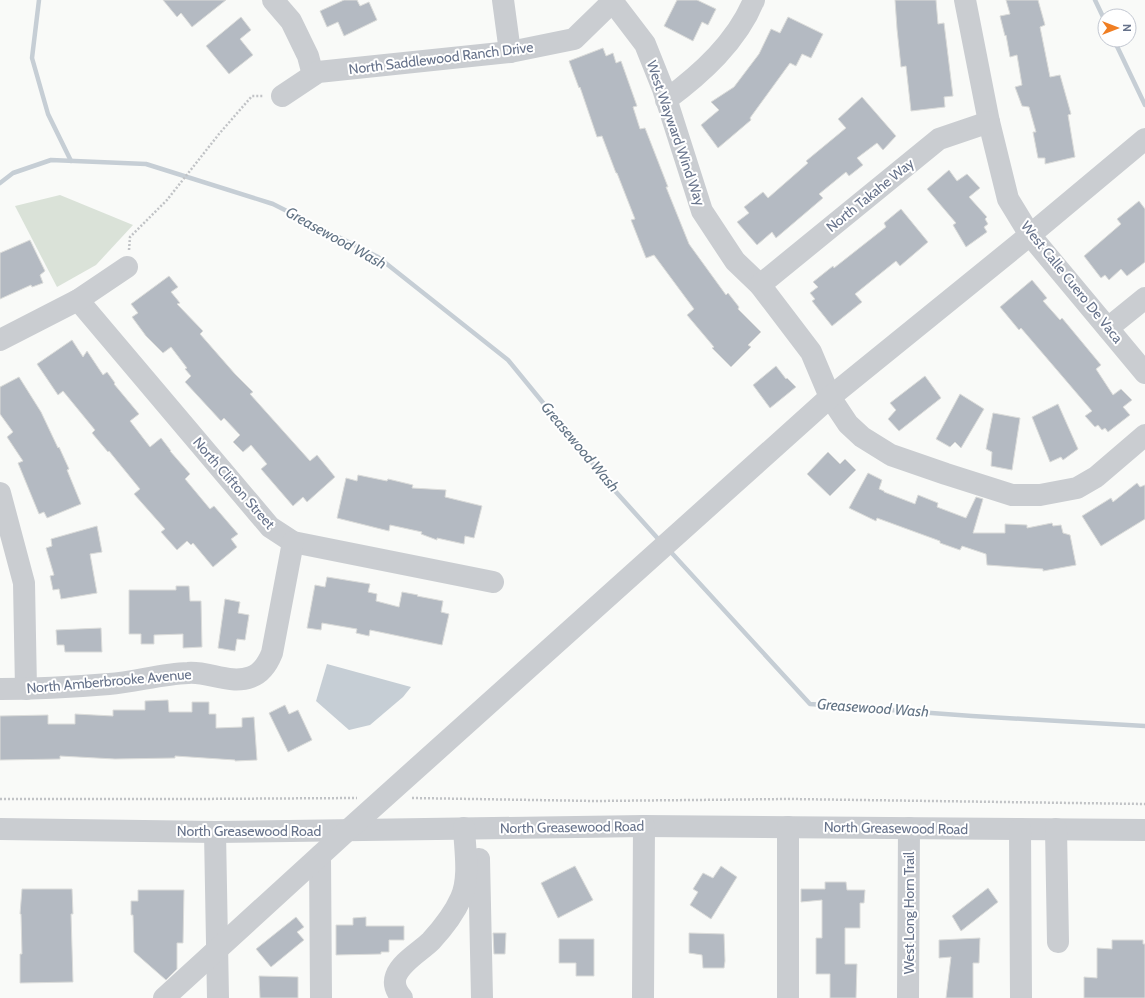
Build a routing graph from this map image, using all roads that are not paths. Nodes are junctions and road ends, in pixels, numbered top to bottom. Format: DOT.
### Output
graph roads {
  1 [pos="273,0"];
  2 [pos="503,0"];
  3 [pos="754,0"];
  4 [pos="965,0"];
  5 [pos="613,1"];
  6 [pos="510,52"];
  7 [pos="313,75"];
  8 [pos="282,96"];
  9 [pos="666,100"];
  10 [pos="989,122"];
  11 [pos="1145,139"];
  12 [pos="1030,235"];
  13 [pos="127,268"];
  14 [pos="760,285"];
  15 [pos="1145,298"];
  16 [pos="78,300"];
  17 [pos="1108,328"];
  18 [pos="0,340"];
  19 [pos="1145,373"];
  20 [pos="830,397"];
  21 [pos="1145,436"];
  22 [pos="0,495"];
  23 [pos="293,542"];
  24 [pos="493,582"];
  25 [pos="0,689"];
  26 [pos="26,689"];
  27 [pos="644,826"];
  28 [pos="788,827"];
  29 [pos="471,828"];
  30 [pos="909,828"];
  31 [pos="0,829"];
  32 [pos="1020,829"];
  33 [pos="1056,829"];
  34 [pos="348,830"];
  35 [pos="1145,830"];
  36 [pos="215,832"];
  37 [pos="320,856"];
  38 [pos="1058,942"];
  39 [pos="217,950"];
  40 [pos="164,998"];
  41 [pos="218,998"];
  42 [pos="321,998"];
  43 [pos="402,998"];
  44 [pos="482,998"];
  45 [pos="643,998"];
  46 [pos="788,998"];
  47 [pos="908,998"];
  48 [pos="1021,998"];
  1 -- 7 [label="street"];
  2 -- 6 [label="street"];
  3 -- 9 [label="street"];
  4 -- 10 [label="street, West Calle Cuero De Vaca"];
  5 -- 6 [label="street, North Saddlewood Ranch Drive"];
  5 -- 9 [label="street, West Wayward Wind Way"];
  6 -- 7 [label="street, North Saddlewood Ranch Drive"];
  7 -- 8 [label="street, North Saddlewood Ranch Drive"];
  9 -- 14 [label="street, West Wayward Wind Way"];
  10 -- 12 [label="street, West Calle Cuero De Vaca"];
  10 -- 14 [label="street, North Takahe Way"];
  11 -- 12 [label="street"];
  12 -- 17 [label="street, West Calle Cuero De Vaca"];
  12 -- 20 [label="street"];
  13 -- 16 [label="street"];
  14 -- 20 [label="street, West Wayward Wind Way"];
  15 -- 17 [label="street"];
  16 -- 18 [label="street"];
  16 -- 23 [label="street, North Clifton Street"];
  17 -- 19 [label="street, West Calle Cuero De Vaca"];
  20 -- 21 [label="street, West Wayward Wind Way"];
  20 -- 34 [label="street"];
  22 -- 26 [label="street"];
  23 -- 24 [label="street, North Clifton Street"];
  23 -- 26 [label="street, North Amberbrooke Avenue"];
  25 -- 26 [label="street, North Amberbrooke Avenue"];
  27 -- 28 [label="street, North Greasewood Road"];
  27 -- 29 [label="street, North Greasewood Road"];
  27 -- 45 [label="street"];
  28 -- 30 [label="street, North Greasewood Road"];
  28 -- 46 [label="street"];
  29 -- 34 [label="street, North Greasewood Road"];
  29 -- 43 [label="street"];
  29 -- 44 [label="street"];
  30 -- 32 [label="street, North Greasewood Road"];
  30 -- 47 [label="street, West Long Horn Trail"];
  31 -- 36 [label="street, North Greasewood Road"];
  32 -- 33 [label="street, North Greasewood Road"];
  32 -- 48 [label="street"];
  33 -- 35 [label="street, North Greasewood Road"];
  33 -- 38 [label="street"];
  34 -- 36 [label="street, North Greasewood Road"];
  34 -- 37 [label="street"];
  36 -- 39 [label="street"];
  37 -- 39 [label="street"];
  37 -- 42 [label="street"];
  39 -- 40 [label="street"];
  39 -- 41 [label="street"];
}
